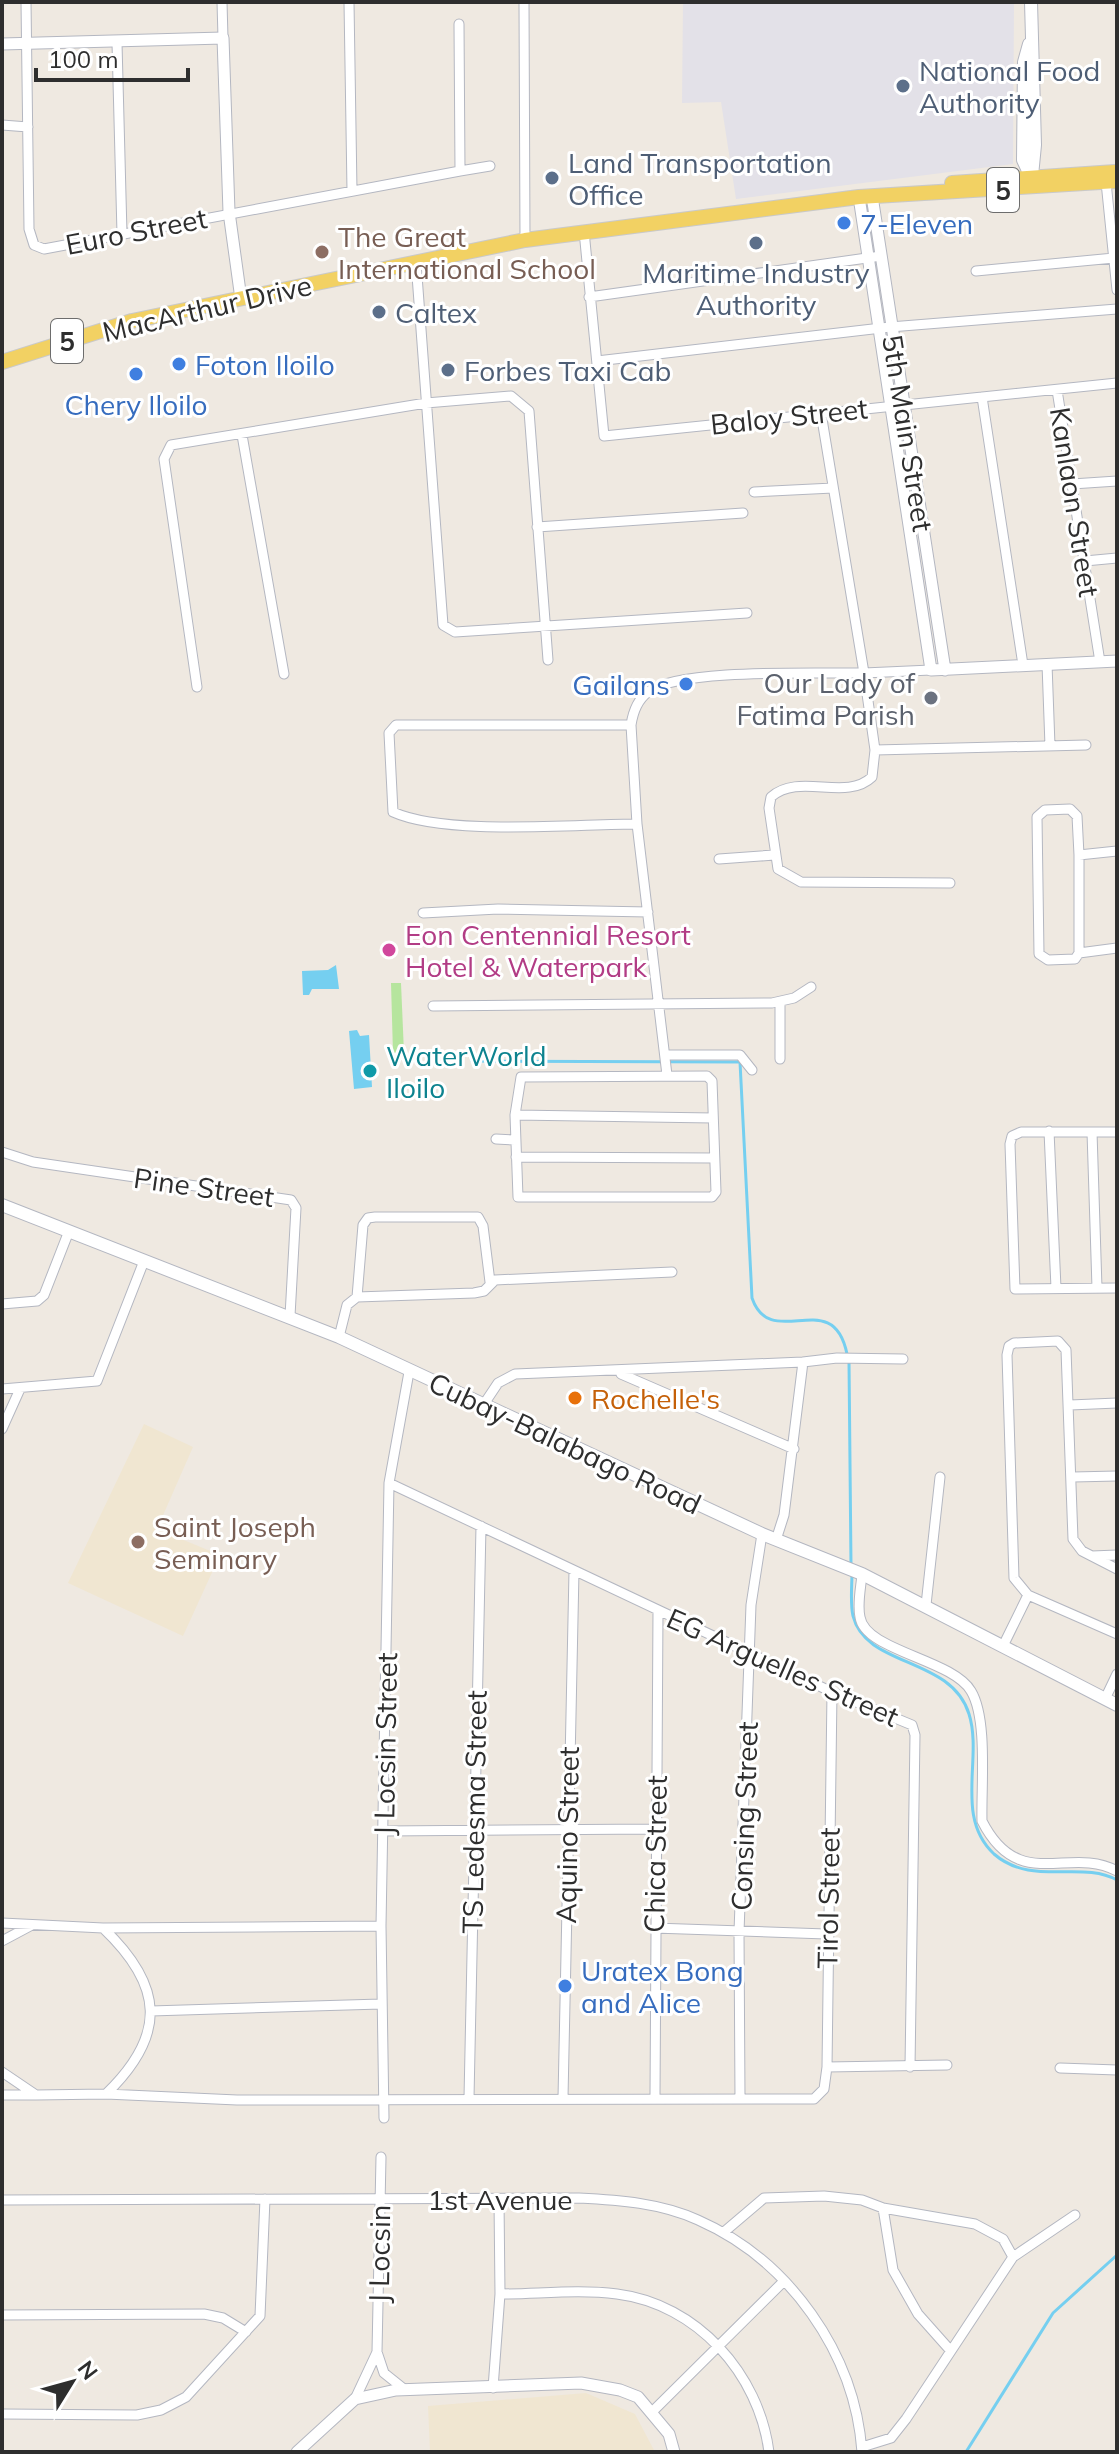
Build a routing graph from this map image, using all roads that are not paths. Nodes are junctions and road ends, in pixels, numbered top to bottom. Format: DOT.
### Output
graph roads {
  1 [pos="26,2"];
  2 [pos="222,2"];
  3 [pos="349,2"];
  4 [pos="524,2"];
  5 [pos="1031,2"];
  6 [pos="459,24"];
  7 [pos="223,38"];
  8 [pos="117,43"];
  9 [pos="2,44"];
  10 [pos="27,44"];
  11 [pos="2,125"];
  12 [pos="28,127"];
  13 [pos="490,166"];
  14 [pos="460,171"];
  15 [pos="1113,178"];
  16 [pos="1031,182"];
  17 [pos="352,191"];
  18 [pos="866,197"];
  19 [pos="229,212"];
  20 [pos="584,231"];
  21 [pos="122,234"];
  22 [pos="525,240"];
  23 [pos="881,256"];
  24 [pos="867,258"];
  25 [pos="1114,258"];
  26 [pos="416,262"];
  27 [pos="976,271"];
  28 [pos="1117,290"];
  29 [pos="589,297"];
  30 [pos="241,299"];
  31 [pos="1117,309"];
  32 [pos="890,327"];
  33 [pos="877,328"];
  34 [pos="597,361"];
  35 [pos="2,362"];
  36 [pos="1117,383"];
  37 [pos="1057,390"];
  38 [pos="982,397"];
  39 [pos="426,403"];
  40 [pos="903,404"];
  41 [pos="890,406"];
  42 [pos="821,413"];
  43 [pos="242,435"];
  44 [pos="1117,481"];
  45 [pos="1072,484"];
  46 [pos="833,488"];
  47 [pos="754,492"];
  48 [pos="743,513"];
  49 [pos="537,527"];
  50 [pos="1117,558"];
  51 [pos="1085,561"];
  52 [pos="747,613"];
  53 [pos="547,624"];
  54 [pos="548,660"];
  55 [pos="1117,661"];
  56 [pos="1100,662"];
  57 [pos="1047,664"];
  58 [pos="1023,665"];
  59 [pos="931,670"];
  60 [pos="945,670"];
  61 [pos="864,673"];
  62 [pos="284,674"];
  63 [pos="197,687"];
  64 [pos="631,725"];
  65 [pos="1086,745"];
  66 [pos="1050,746"];
  67 [pos="875,750"];
  68 [pos="637,824"];
  69 [pos="1117,851"];
  70 [pos="774,855"];
  71 [pos="1079,855"];
  72 [pos="719,859"];
  73 [pos="950,883"];
  74 [pos="648,912"];
  75 [pos="423,913"];
  76 [pos="1117,948"];
  77 [pos="1079,953"];
  78 [pos="811,987"];
  79 [pos="780,1002"];
  80 [pos="661,1005"];
  81 [pos="433,1006"];
  82 [pos="780,1059"];
  83 [pos="667,1064"];
  84 [pos="752,1070"];
  85 [pos="515,1115"];
  86 [pos="713,1118"];
  87 [pos="1049,1131"];
  88 [pos="1092,1132"];
  89 [pos="1117,1132"];
  90 [pos="496,1139"];
  91 [pos="515,1140"];
  92 [pos="2,1152"];
  93 [pos="516,1157"];
  94 [pos="714,1158"];
  95 [pos="2,1205"];
  96 [pos="69,1231"];
  97 [pos="144,1261"];
  98 [pos="672,1272"];
  99 [pos="490,1282"];
  100 [pos="1056,1288"];
  101 [pos="1097,1288"];
  102 [pos="1117,1288"];
  103 [pos="357,1297"];
  104 [pos="2,1304"];
  105 [pos="290,1316"];
  106 [pos="339,1337"];
  107 [pos="903,1359"];
  108 [pos="803,1362"];
  109 [pos="409,1372"];
  110 [pos="617,1372"];
  111 [pos="2,1389"];
  112 [pos="20,1389"];
  113 [pos="1117,1403"];
  114 [pos="484,1404"];
  115 [pos="1070,1405"];
  116 [pos="2,1429"];
  117 [pos="794,1449"];
  118 [pos="1117,1476"];
  119 [pos="940,1477"];
  120 [pos="1073,1477"];
  121 [pos="389,1483"];
  122 [pos="481,1526"];
  123 [pos="762,1534"];
  124 [pos="776,1540"];
  125 [pos="1117,1555"];
  126 [pos="1092,1556"];
  127 [pos="1117,1569"];
  128 [pos="574,1571"];
  129 [pos="857,1572"];
  130 [pos="1028,1595"];
  131 [pos="926,1605"];
  132 [pos="658,1611"];
  133 [pos="1117,1634"];
  134 [pos="1003,1646"];
  135 [pos="750,1653"];
  136 [pos="1117,1674"];
  137 [pos="832,1692"];
  138 [pos="1105,1699"];
  139 [pos="1117,1705"];
  140 [pos="474,1828"];
  141 [pos="567,1828"];
  142 [pos="655,1829"];
  143 [pos="385,1831"];
  144 [pos="1117,1871"];
  145 [pos="2,1923"];
  146 [pos="35,1924"];
  147 [pos="381,1926"];
  148 [pos="103,1928"];
  149 [pos="654,1928"];
  150 [pos="739,1932"];
  151 [pos="826,1934"];
  152 [pos="2,1941"];
  153 [pos="381,2004"];
  154 [pos="151,2011"];
  155 [pos="947,2065"];
  156 [pos="827,2067"];
  157 [pos="910,2067"];
  158 [pos="1060,2068"];
  159 [pos="1117,2070"];
  160 [pos="2,2072"];
  161 [pos="106,2094"];
  162 [pos="2,2095"];
  163 [pos="36,2095"];
  164 [pos="655,2096"];
  165 [pos="469,2098"];
  166 [pos="563,2098"];
  167 [pos="740,2098"];
  168 [pos="382,2100"];
  169 [pos="384,2118"];
  170 [pos="381,2157"];
  171 [pos="265,2199"];
  172 [pos="380,2199"];
  173 [pos="2,2200"];
  174 [pos="499,2200"];
  175 [pos="883,2208"];
  176 [pos="1075,2215"];
  177 [pos="724,2232"];
  178 [pos="1013,2257"];
  179 [pos="784,2281"];
  180 [pos="500,2294"];
  181 [pos="2,2315"];
  182 [pos="246,2332"];
  183 [pos="719,2346"];
  184 [pos="950,2350"];
  185 [pos="377,2352"];
  186 [pos="493,2388"];
  187 [pos="404,2389"];
  188 [pos="355,2399"];
  189 [pos="653,2411"];
  190 [pos="2,2414"];
  191 [pos="862,2450"];
  192 [pos="297,2452"];
  193 [pos="674,2452"];
  194 [pos="769,2452"];
  1 -- 10 [label="street"];
  2 -- 7 [label="street"];
  3 -- 17 [label="street"];
  4 -- 22 [label="street"];
  5 -- 16 [label="main road"];
  6 -- 14 [label="street"];
  7 -- 8 [label="street"];
  7 -- 19 [label="street"];
  8 -- 10 [label="street"];
  8 -- 21 [label="street"];
  9 -- 10 [label="street"];
  10 -- 12 [label="street"];
  11 -- 12 [label="street"];
  12 -- 21 [label="street, Euro Street"];
  13 -- 14 [label="street, Euro Street"];
  14 -- 17 [label="street, Euro Street"];
  15 -- 16 [label="main road, MacArthur Drive / 5"];
  15 -- 25 [label="street"];
  16 -- 18 [label="main road, MacArthur Drive / 5"];
  17 -- 19 [label="street, Euro Street"];
  18 -- 20 [label="main road, MacArthur Drive / 5"];
  18 -- 23 [label="street, 5th Main Street"];
  18 -- 24 [label="street, 5th Main Street"];
  19 -- 21 [label="street, Euro Street"];
  19 -- 30 [label="street"];
  20 -- 22 [label="main road, MacArthur Drive / 5"];
  20 -- 29 [label="street"];
  22 -- 26 [label="main road, MacArthur Drive / 5"];
  23 -- 24 [label="street"];
  23 -- 32 [label="street, 5th Main Street"];
  24 -- 29 [label="street"];
  24 -- 33 [label="street, 5th Main Street"];
  25 -- 27 [label="street"];
  25 -- 28 [label="street"];
  26 -- 30 [label="main road, MacArthur Drive / 5"];
  26 -- 39 [label="street"];
  29 -- 34 [label="street"];
  30 -- 35 [label="main road, MacArthur Drive / 5"];
  31 -- 32 [label="street"];
  32 -- 33 [label="street"];
  32 -- 40 [label="street, 5th Main Street"];
  33 -- 34 [label="street"];
  33 -- 41 [label="street, 5th Main Street"];
  34 -- 42 [label="street, Baloy Street"];
  36 -- 37 [label="street, Baloy Street"];
  37 -- 38 [label="street, Baloy Street"];
  37 -- 45 [label="street, Kanlaon Street"];
  38 -- 40 [label="street, Baloy Street"];
  38 -- 58 [label="street"];
  39 -- 43 [label="street"];
  39 -- 49 [label="street"];
  39 -- 53 [label="street"];
  40 -- 41 [label="street, Baloy Street"];
  40 -- 60 [label="street, 5th Main Street"];
  41 -- 42 [label="street, Baloy Street"];
  41 -- 59 [label="street, 5th Main Street"];
  42 -- 46 [label="street"];
  43 -- 62 [label="street"];
  43 -- 63 [label="street"];
  44 -- 45 [label="street"];
  45 -- 51 [label="street, Kanlaon Street"];
  46 -- 47 [label="street"];
  46 -- 61 [label="street"];
  48 -- 49 [label="street"];
  49 -- 53 [label="street"];
  50 -- 51 [label="street"];
  51 -- 56 [label="street, Kanlaon Street"];
  52 -- 53 [label="street"];
  53 -- 54 [label="street"];
  55 -- 56 [label="street"];
  56 -- 57 [label="street"];
  57 -- 58 [label="street"];
  57 -- 66 [label="street"];
  58 -- 60 [label="street"];
  59 -- 60 [label="street"];
  59 -- 61 [label="street"];
  61 -- 64 [label="street"];
  61 -- 67 [label="street"];
  64 -- 68 [label="street"];
  64 -- 68 [label="street"];
  65 -- 66 [label="street"];
  66 -- 67 [label="street"];
  67 -- 70 [label="street"];
  68 -- 74 [label="street"];
  69 -- 71 [label="street"];
  70 -- 72 [label="street"];
  70 -- 73 [label="street"];
  71 -- 77 [label="street"];
  71 -- 77 [label="street"];
  74 -- 75 [label="street"];
  74 -- 80 [label="street"];
  76 -- 77 [label="street"];
  78 -- 79 [label="street"];
  79 -- 80 [label="street"];
  79 -- 82 [label="street"];
  80 -- 81 [label="street"];
  80 -- 83 [label="street"];
  83 -- 84 [label="street"];
  83 -- 85 [label="street"];
  83 -- 86 [label="street"];
  85 -- 86 [label="street"];
  85 -- 91 [label="street"];
  86 -- 94 [label="street"];
  87 -- 88 [label="street"];
  87 -- 100 [label="street"];
  87 -- 100 [label="street"];
  88 -- 89 [label="street"];
  88 -- 101 [label="street"];
  90 -- 91 [label="street"];
  91 -- 93 [label="street"];
  92 -- 105 [label="street, Pine Street"];
  93 -- 94 [label="street"];
  93 -- 94 [label="street"];
  95 -- 96 [label="main road, Cubay-Balabago Road"];
  96 -- 97 [label="main road, Cubay-Balabago Road"];
  96 -- 104 [label="street"];
  97 -- 105 [label="main road, Cubay-Balabago Road"];
  97 -- 112 [label="street"];
  98 -- 99 [label="street"];
  99 -- 103 [label="street"];
  99 -- 103 [label="street"];
  100 -- 101 [label="street"];
  101 -- 102 [label="street"];
  103 -- 106 [label="street"];
  105 -- 106 [label="main road, Cubay-Balabago Road"];
  106 -- 109 [label="main road, Cubay-Balabago Road"];
  107 -- 108 [label="street"];
  108 -- 110 [label="street"];
  108 -- 117 [label="street"];
  109 -- 114 [label="main road, Cubay-Balabago Road"];
  109 -- 121 [label="street, J Locsin Street"];
  110 -- 114 [label="street"];
  110 -- 117 [label="street"];
  111 -- 112 [label="street"];
  112 -- 116 [label="street"];
  113 -- 115 [label="street"];
  114 -- 123 [label="main road, Cubay-Balabago Road"];
  115 -- 120 [label="street"];
  115 -- 130 [label="street"];
  117 -- 124 [label="street"];
  118 -- 120 [label="street"];
  119 -- 131 [label="street"];
  120 -- 126 [label="street"];
  121 -- 122 [label="street, EG Arguelles Street"];
  121 -- 143 [label="street, J Locsin Street"];
  122 -- 128 [label="street, EG Arguelles Street"];
  122 -- 140 [label="street, TS Ledesma Street"];
  123 -- 124 [label="main road, Cubay-Balabago Road"];
  123 -- 135 [label="street, Consing Street"];
  124 -- 129 [label="main road, Cubay-Balabago Road"];
  125 -- 126 [label="street"];
  126 -- 127 [label="street"];
  128 -- 132 [label="street, EG Arguelles Street"];
  128 -- 141 [label="street, Aquino Street"];
  129 -- 131 [label="main road, Cubay-Balabago Road"];
  129 -- 144 [label="street"];
  130 -- 133 [label="street"];
  130 -- 134 [label="street"];
  131 -- 134 [label="main road, Cubay-Balabago Road"];
  132 -- 135 [label="street, EG Arguelles Street"];
  132 -- 142 [label="street, Chica Street"];
  134 -- 138 [label="main road, Cubay-Balabago Road"];
  135 -- 137 [label="street, EG Arguelles Street"];
  135 -- 150 [label="street, Consing Street"];
  136 -- 138 [label="street"];
  137 -- 151 [label="street, Tirol Street"];
  137 -- 157 [label="street, EG Arguelles Street"];
  138 -- 139 [label="main road, Cubay-Balabago Road"];
  140 -- 141 [label="street"];
  140 -- 143 [label="street"];
  140 -- 165 [label="street, TS Ledesma Street"];
  141 -- 142 [label="street"];
  141 -- 166 [label="street, Aquino Street"];
  142 -- 149 [label="street, Chica Street"];
  143 -- 147 [label="street, J Locsin Street"];
  145 -- 146 [label="street"];
  146 -- 148 [label="street"];
  146 -- 152 [label="street"];
  147 -- 148 [label="street"];
  147 -- 153 [label="street, J Locsin Street"];
  148 -- 154 [label="street"];
  149 -- 150 [label="street"];
  149 -- 164 [label="street, Chica Street"];
  150 -- 151 [label="street"];
  150 -- 167 [label="street, Consing Street"];
  151 -- 156 [label="street, Tirol Street"];
  153 -- 154 [label="street"];
  153 -- 168 [label="street, J Locsin Street"];
  154 -- 161 [label="street"];
  155 -- 157 [label="street"];
  156 -- 157 [label="street"];
  156 -- 167 [label="street, Tirol Street"];
  158 -- 159 [label="street"];
  160 -- 163 [label="street"];
  161 -- 163 [label="street"];
  161 -- 168 [label="street"];
  162 -- 163 [label="street"];
  164 -- 166 [label="street"];
  164 -- 167 [label="street"];
  165 -- 166 [label="street"];
  165 -- 168 [label="street"];
  168 -- 169 [label="street, J Locsin Street"];
  170 -- 172 [label="street, J Locsin"];
  171 -- 172 [label="street, 1st Avenue"];
  171 -- 173 [label="street, 1st Avenue"];
  171 -- 182 [label="street"];
  172 -- 174 [label="street, 1st Avenue"];
  172 -- 185 [label="street, J Locsin"];
  174 -- 177 [label="street, 1st Avenue"];
  174 -- 180 [label="street"];
  175 -- 177 [label="street"];
  175 -- 178 [label="street"];
  175 -- 184 [label="street"];
  176 -- 178 [label="street"];
  177 -- 179 [label="street, 1st Avenue"];
  178 -- 184 [label="street"];
  179 -- 183 [label="street"];
  179 -- 191 [label="street, 1st Avenue"];
  180 -- 183 [label="street"];
  180 -- 186 [label="street"];
  181 -- 182 [label="street"];
  182 -- 190 [label="street"];
  183 -- 189 [label="street"];
  183 -- 194 [label="street"];
  184 -- 191 [label="street"];
  185 -- 187 [label="street"];
  185 -- 188 [label="street, J Locsin"];
  186 -- 187 [label="street"];
  186 -- 189 [label="street"];
  187 -- 188 [label="street"];
  188 -- 192 [label="street"];
  189 -- 193 [label="street"];
}
